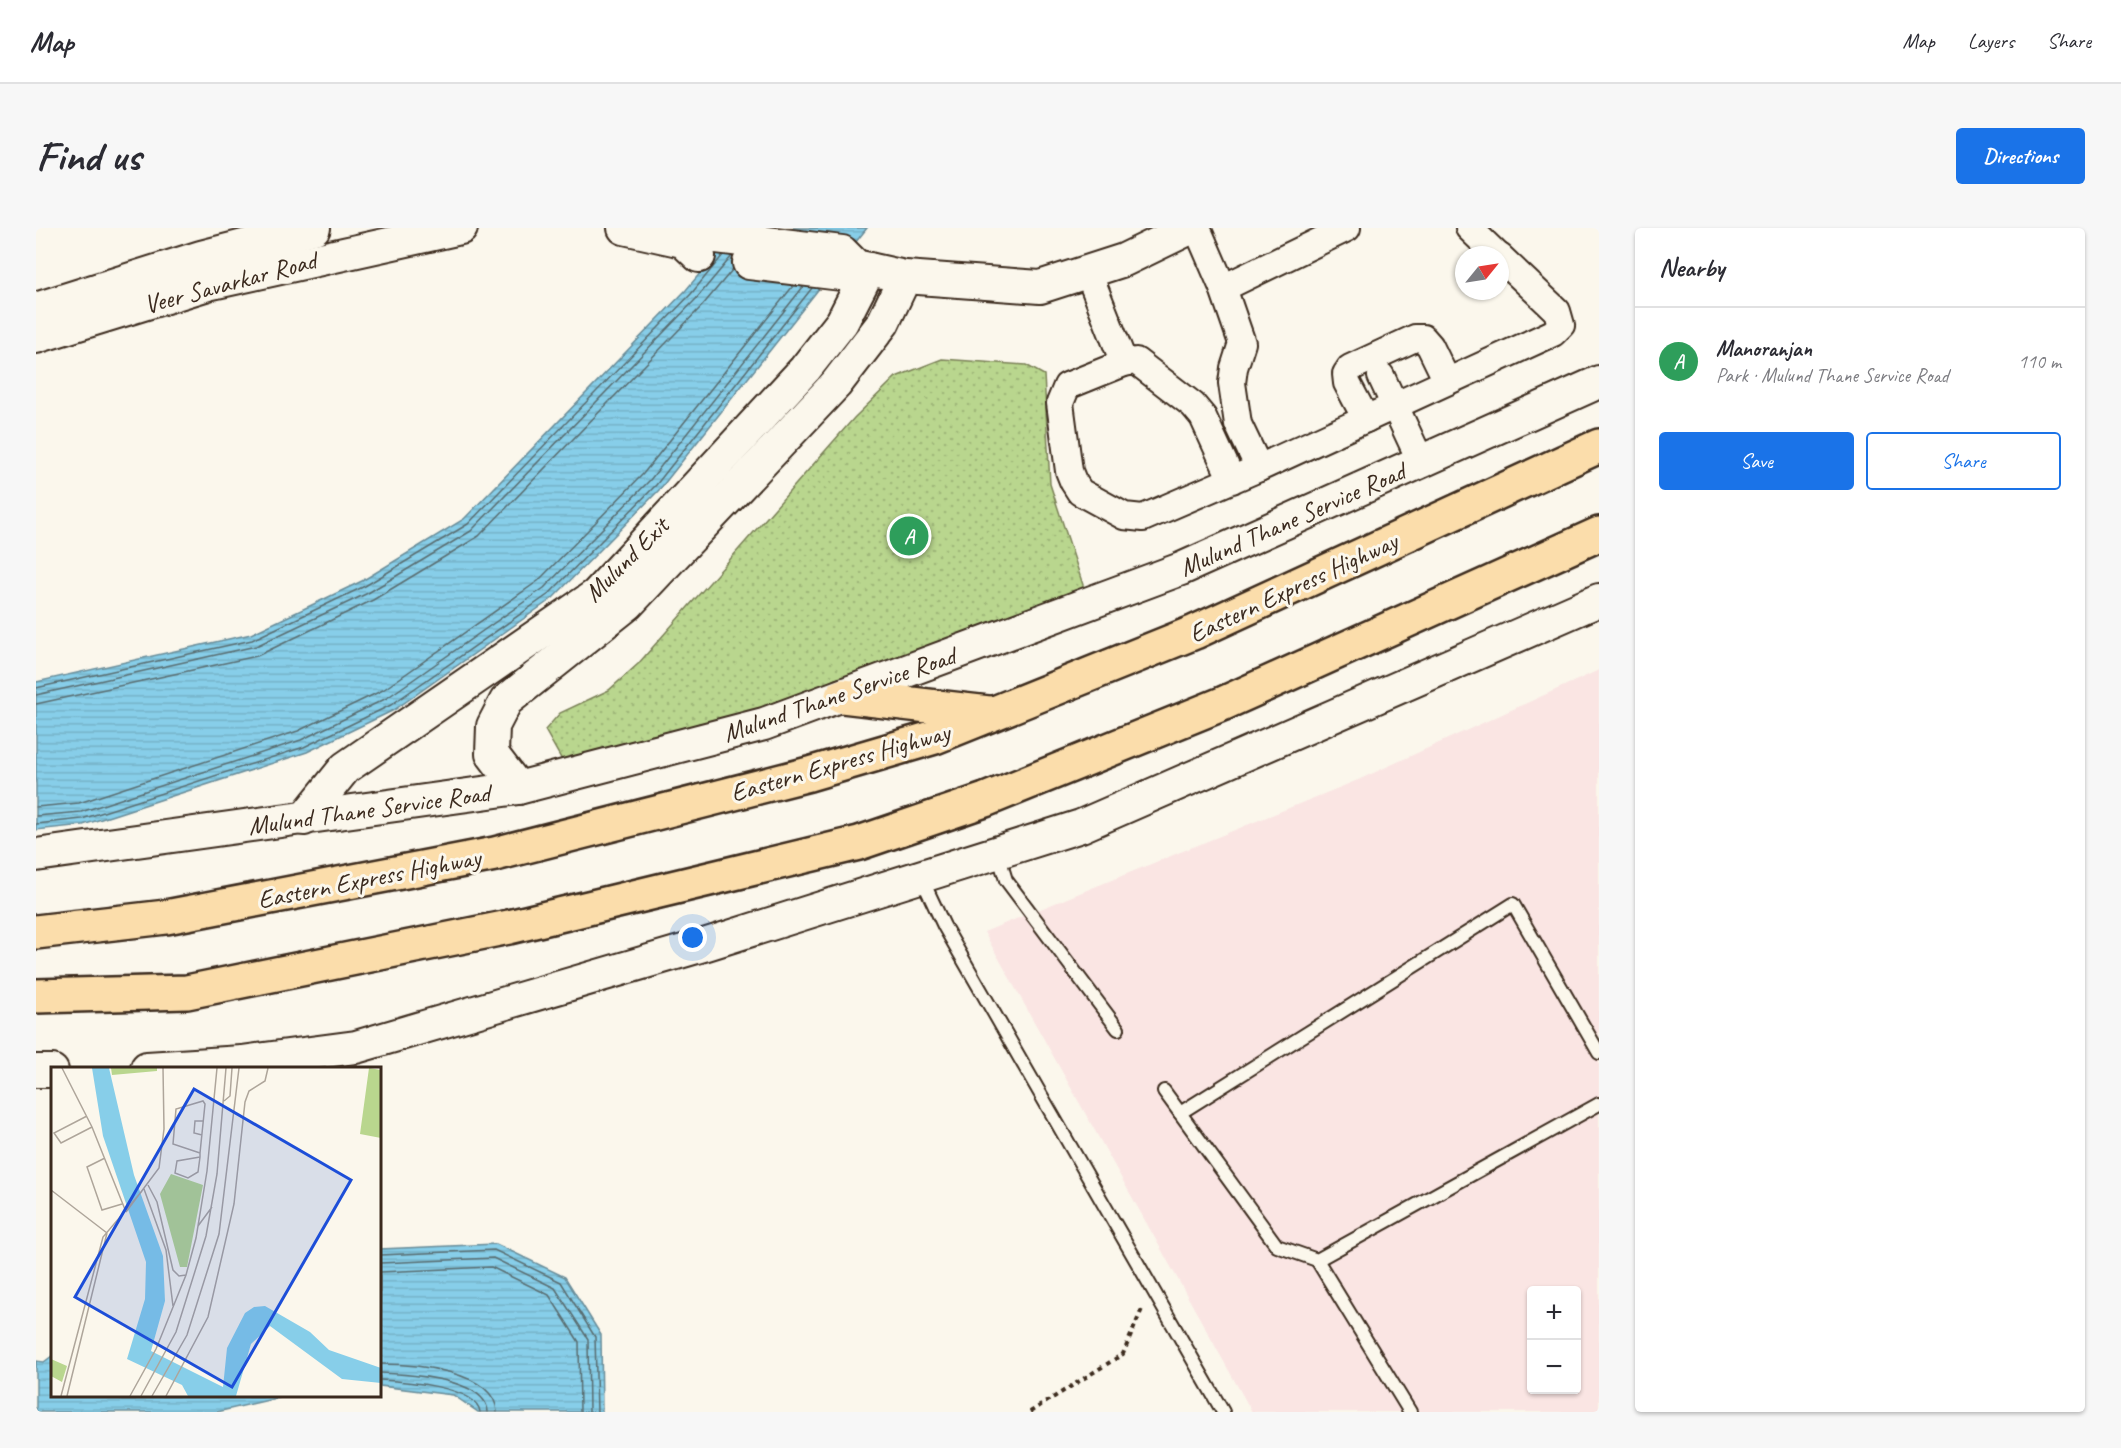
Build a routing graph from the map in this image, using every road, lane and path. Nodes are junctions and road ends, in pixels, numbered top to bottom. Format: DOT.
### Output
graph roads {
  1 [pos="461,228"];
  2 [pos="624,228"];
  3 [pos="1190,228"];
  4 [pos="1197,228"];
  5 [pos="1347,228"];
  6 [pos="1469,228"];
  7 [pos="318,238"];
  8 [pos="696,241"];
  9 [pos="1488,246"];
  10 [pos="852,265"];
  11 [pos="1509,265"];
  12 [pos="1088,272"];
  13 [pos="905,277"];
  14 [pos="1223,288"];
  15 [pos="36,309"];
  16 [pos="76,311"];
  17 [pos="36,337"];
  18 [pos="1124,363"];
  19 [pos="1381,376"];
  20 [pos="1447,381"];
  21 [pos="1599,382"];
  22 [pos="1395,405"];
  23 [pos="1366,419"];
  24 [pos="1599,446"];
  25 [pos="1421,462"];
  26 [pos="1259,468"];
  27 [pos="1232,480"];
  28 [pos="1599,534"];
  29 [pos="1599,600"];
  30 [pos="842,696"];
  31 [pos="994,713"];
  32 [pos="518,788"];
  33 [pos="304,819"];
  34 [pos="997,853"];
  35 [pos="36,855"];
  36 [pos="921,877"];
  37 [pos="36,932"];
  38 [pos="36,996"];
  39 [pos="1118,1029"];
  40 [pos="1599,1053"];
  41 [pos="163,1067"];
  42 [pos="1164,1091"];
  43 [pos="1599,1104"];
  44 [pos="1180,1113"];
  45 [pos="1317,1260"];
  46 [pos="1151,1287"];
  47 [pos="1030,1412"];
  48 [pos="1223,1412"];
  49 [pos="1410,1412"];
  1 -- 7 [label="street, Veer Savarkar Road"];
  2 -- 8 [label="street"];
  3 -- 12 [label="street"];
  4 -- 14 [label="street"];
  5 -- 14 [label="street"];
  6 -- 9 [label="street"];
  7 -- 16 [label="street, Veer Savarkar Road"];
  8 -- 10 [label="street"];
  10 -- 13 [label="street"];
  10 -- 33 [label="street, Mulund Exit"];
  11 -- 20 [label="street"];
  12 -- 13 [label="street"];
  12 -- 18 [label="street"];
  13 -- 32 [label="street"];
  14 -- 26 [label="street"];
  15 -- 16 [label="street, Veer Savarkar Road"];
  16 -- 17 [label="street, Veer Savarkar Road"];
  18 -- 27 [label="street"];
  18 -- 27 [label="street"];
  19 -- 22 [label="street"];
  20 -- 22 [label="street"];
  20 -- 23 [label="street"];
  21 -- 25 [label="street, Mulund Thane Service Road"];
  22 -- 23 [label="street"];
  22 -- 25 [label="street"];
  23 -- 26 [label="street"];
  24 -- 31 [label="highway, Eastern Express Highway"];
  25 -- 30 [label="street, Mulund Thane Service Road"];
  26 -- 27 [label="street"];
  28 -- 38 [label="highway"];
  29 -- 34 [label="street"];
  30 -- 31 [label="highway"];
  30 -- 32 [label="street, Mulund Thane Service Road"];
  31 -- 37 [label="highway, Eastern Express Highway"];
  32 -- 33 [label="street, Mulund Thane Service Road"];
  33 -- 35 [label="street, Mulund Thane Service Road"];
  34 -- 36 [label="street"];
  34 -- 39 [label="lane"];
  36 -- 41 [label="street"];
  36 -- 46 [label="lane"];
  40 -- 44 [label="lane"];
  42 -- 44 [label="lane"];
  43 -- 45 [label="lane"];
  44 -- 45 [label="lane"];
  45 -- 49 [label="lane"];
  46 -- 47 [label="path"];
  46 -- 48 [label="lane"];
}
